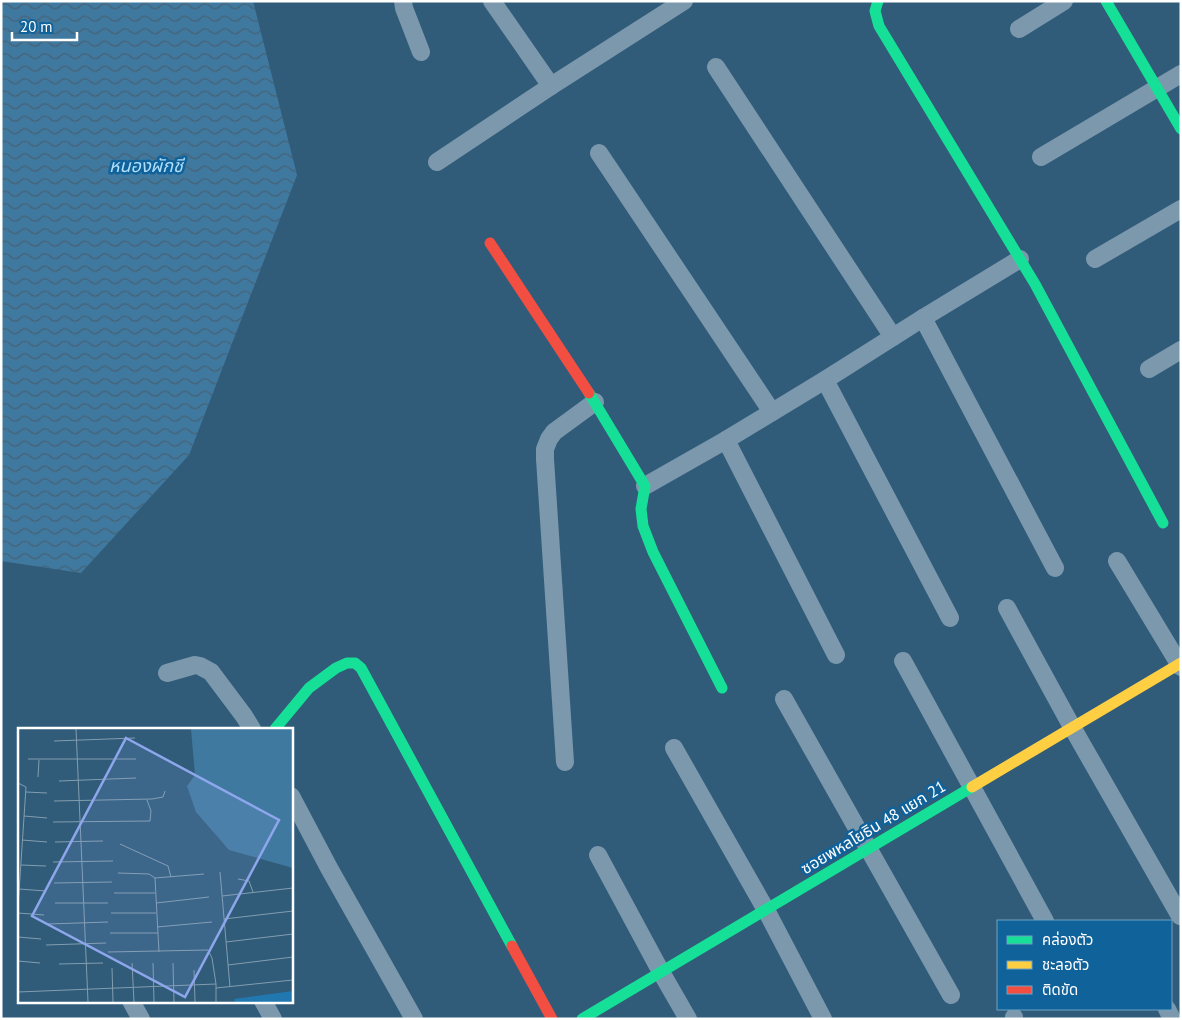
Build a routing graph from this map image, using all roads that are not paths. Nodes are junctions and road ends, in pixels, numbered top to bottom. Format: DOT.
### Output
graph roads {
  1 [pos="403,1"];
  2 [pos="492,1"];
  3 [pos="684,1"];
  4 [pos="878,1"];
  5 [pos="1064,1"];
  6 [pos="1106,1"];
  7 [pos="663,7"];
  8 [pos="1019,29"];
  9 [pos="421,52"];
  10 [pos="716,67"];
  11 [pos="1181,74"];
  12 [pos="551,86"];
  13 [pos="1157,88"];
  14 [pos="1181,129"];
  15 [pos="598,153"];
  16 [pos="1041,157"];
  17 [pos="437,162"];
  18 [pos="1181,209"];
  19 [pos="490,243"];
  20 [pos="1020,258"];
  21 [pos="1095,259"];
  22 [pos="923,318"];
  23 [pos="892,337"];
  24 [pos="1181,350"];
  25 [pos="1148,369"];
  26 [pos="825,380"];
  27 [pos="595,402"];
  28 [pos="772,412"];
  29 [pos="726,440"];
  30 [pos="645,486"];
  31 [pos="1163,523"];
  32 [pos="1117,561"];
  33 [pos="1055,568"];
  34 [pos="1007,608"];
  35 [pos="950,618"];
  36 [pos="836,655"];
  37 [pos="904,660"];
  38 [pos="1180,664"];
  39 [pos="167,673"];
  40 [pos="722,688"];
  41 [pos="784,699"];
  42 [pos="1072,726"];
  43 [pos="251,728"];
  44 [pos="276,728"];
  45 [pos="674,748"];
  46 [pos="565,762"];
  47 [pos="973,786"];
  48 [pos="292,798"];
  49 [pos="869,848"];
  50 [pos="598,856"];
  51 [pos="766,910"];
  52 [pos="1180,916"];
  53 [pos="1044,920"];
  54 [pos="661,972"];
  55 [pos="950,995"];
  56 [pos="132,1002"];
  57 [pos="264,1002"];
  58 [pos="141,1019"];
  59 [pos="273,1019"];
  60 [pos="414,1019"];
  61 [pos="552,1019"];
  62 [pos="582,1019"];
  63 [pos="688,1019"];
  64 [pos="823,1019"];
  1 -- 9 [label="street"];
  2 -- 12 [label="street"];
  3 -- 7 [label="street"];
  4 -- 20 [label="street"];
  5 -- 8 [label="street"];
  6 -- 13 [label="street"];
  7 -- 12 [label="street"];
  10 -- 23 [label="street"];
  11 -- 13 [label="street"];
  12 -- 17 [label="street"];
  13 -- 14 [label="street"];
  13 -- 16 [label="street"];
  15 -- 28 [label="street"];
  18 -- 21 [label="street"];
  19 -- 27 [label="street"];
  20 -- 22 [label="street"];
  20 -- 31 [label="street"];
  22 -- 23 [label="street"];
  22 -- 33 [label="street"];
  23 -- 26 [label="street"];
  24 -- 25 [label="street"];
  26 -- 28 [label="street"];
  26 -- 35 [label="street"];
  27 -- 30 [label="street"];
  27 -- 46 [label="street"];
  28 -- 29 [label="street"];
  29 -- 30 [label="street"];
  29 -- 36 [label="street"];
  30 -- 40 [label="street"];
  32 -- 38 [label="street"];
  34 -- 42 [label="street"];
  37 -- 47 [label="street"];
  38 -- 42 [label="street, ซอยพหลโยธิน 48 แยก 21"];
  39 -- 43 [label="street"];
  41 -- 49 [label="street"];
  42 -- 47 [label="street, ซอยพหลโยธิน 48 แยก 21"];
  42 -- 52 [label="street"];
  44 -- 61 [label="street"];
  45 -- 51 [label="street"];
  47 -- 49 [label="street, ซอยพหลโยธิน 48 แยก 21"];
  47 -- 53 [label="street"];
  48 -- 60 [label="street"];
  49 -- 51 [label="street, ซอยพหลโยธิน 48 แยก 21"];
  49 -- 55 [label="street"];
  50 -- 54 [label="street"];
  51 -- 54 [label="street, ซอยพหลโยธิน 48 แยก 21"];
  51 -- 64 [label="street"];
  54 -- 62 [label="street, ซอยพหลโยธิน 48 แยก 21"];
  54 -- 63 [label="street"];
  56 -- 58 [label="street"];
  57 -- 59 [label="street"];
}
